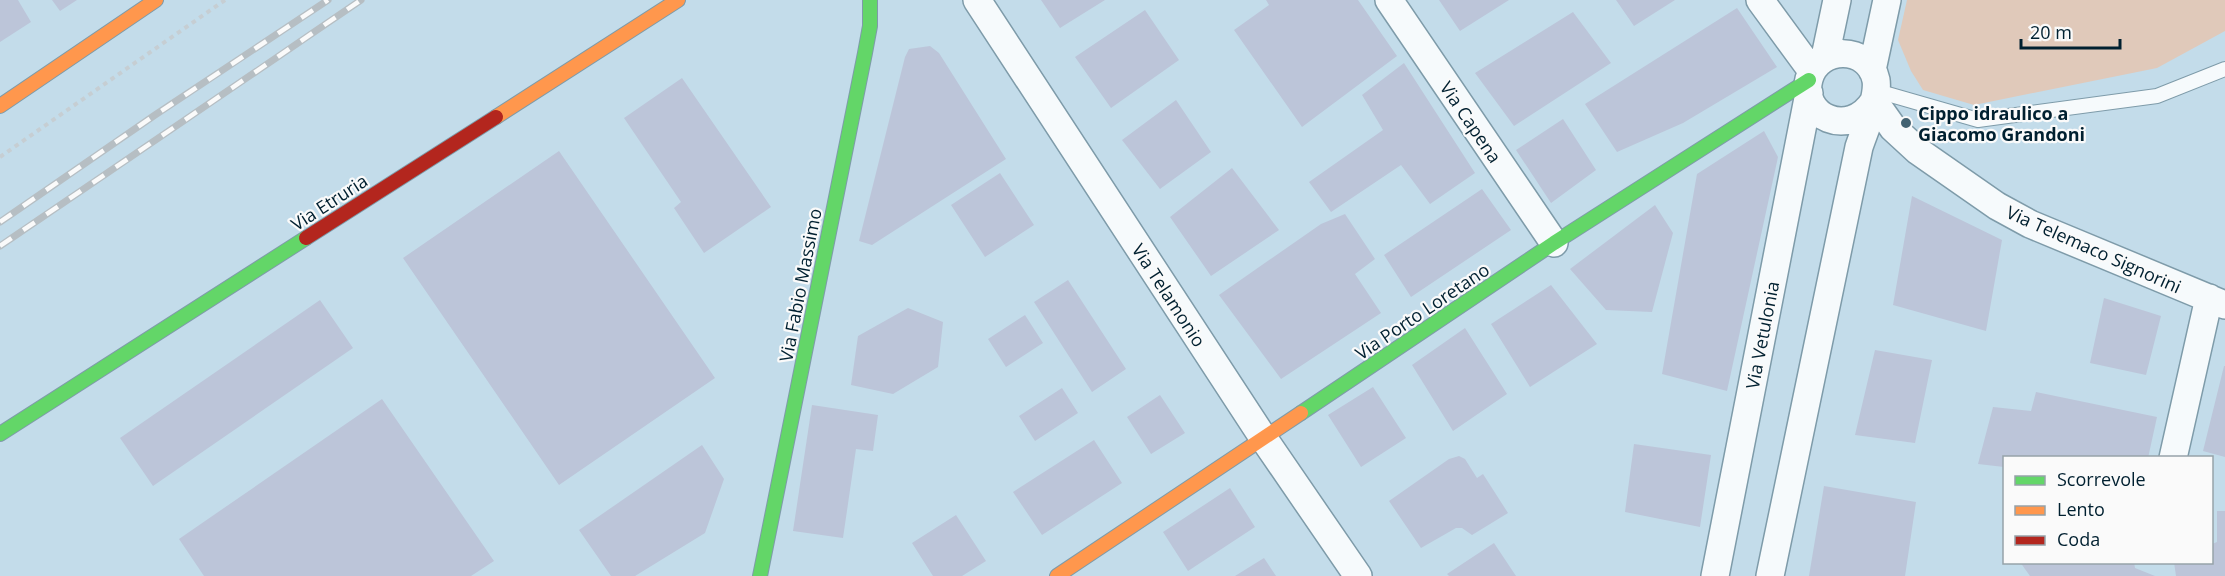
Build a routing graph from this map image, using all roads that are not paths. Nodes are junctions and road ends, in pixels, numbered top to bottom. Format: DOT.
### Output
graph roads {
  1 [pos="156,0"];
  2 [pos="678,0"];
  3 [pos="870,0"];
  4 [pos="1389,0"];
  5 [pos="1760,0"];
  6 [pos="1837,0"];
  7 [pos="1887,0"];
  8 [pos="977,4"];
  9 [pos="2225,69"];
  10 [pos="1814,75"];
  11 [pos="1874,87"];
  12 [pos="0,106"];
  13 [pos="1554,243"];
  14 [pos="2217,302"];
  15 [pos="0,434"];
  16 [pos="1264,439"];
  17 [pos="2174,456"];
  18 [pos="760,576"];
  19 [pos="1057,576"];
  20 [pos="1358,576"];
  21 [pos="1715,576"];
  22 [pos="1770,576"];
  1 -- 12 [label="street"];
  2 -- 15 [label="street, Via Etruria"];
  3 -- 18 [label="street, Via Fabio Massimo"];
  4 -- 13 [label="street, Via Capena"];
  5 -- 10 [label="street"];
  6 -- 10 [label="street, Via Vetulonia"];
  7 -- 11 [label="street"];
  8 -- 16 [label="street, Via Telamonio"];
  9 -- 11 [label="lane"];
  10 -- 11 [label="street"];
  10 -- 11 [label="street"];
  10 -- 13 [label="street, Via Porto Loretano"];
  10 -- 21 [label="street, Via Vetulonia"];
  11 -- 14 [label="street, Via Telemaco Signorini"];
  11 -- 22 [label="street"];
  13 -- 16 [label="street, Via Porto Loretano"];
  14 -- 17 [label="street, Via Telemaco Signorini"];
  16 -- 19 [label="street, Via Porto Loretano"];
  16 -- 20 [label="street, Via Telamonio"];
}
